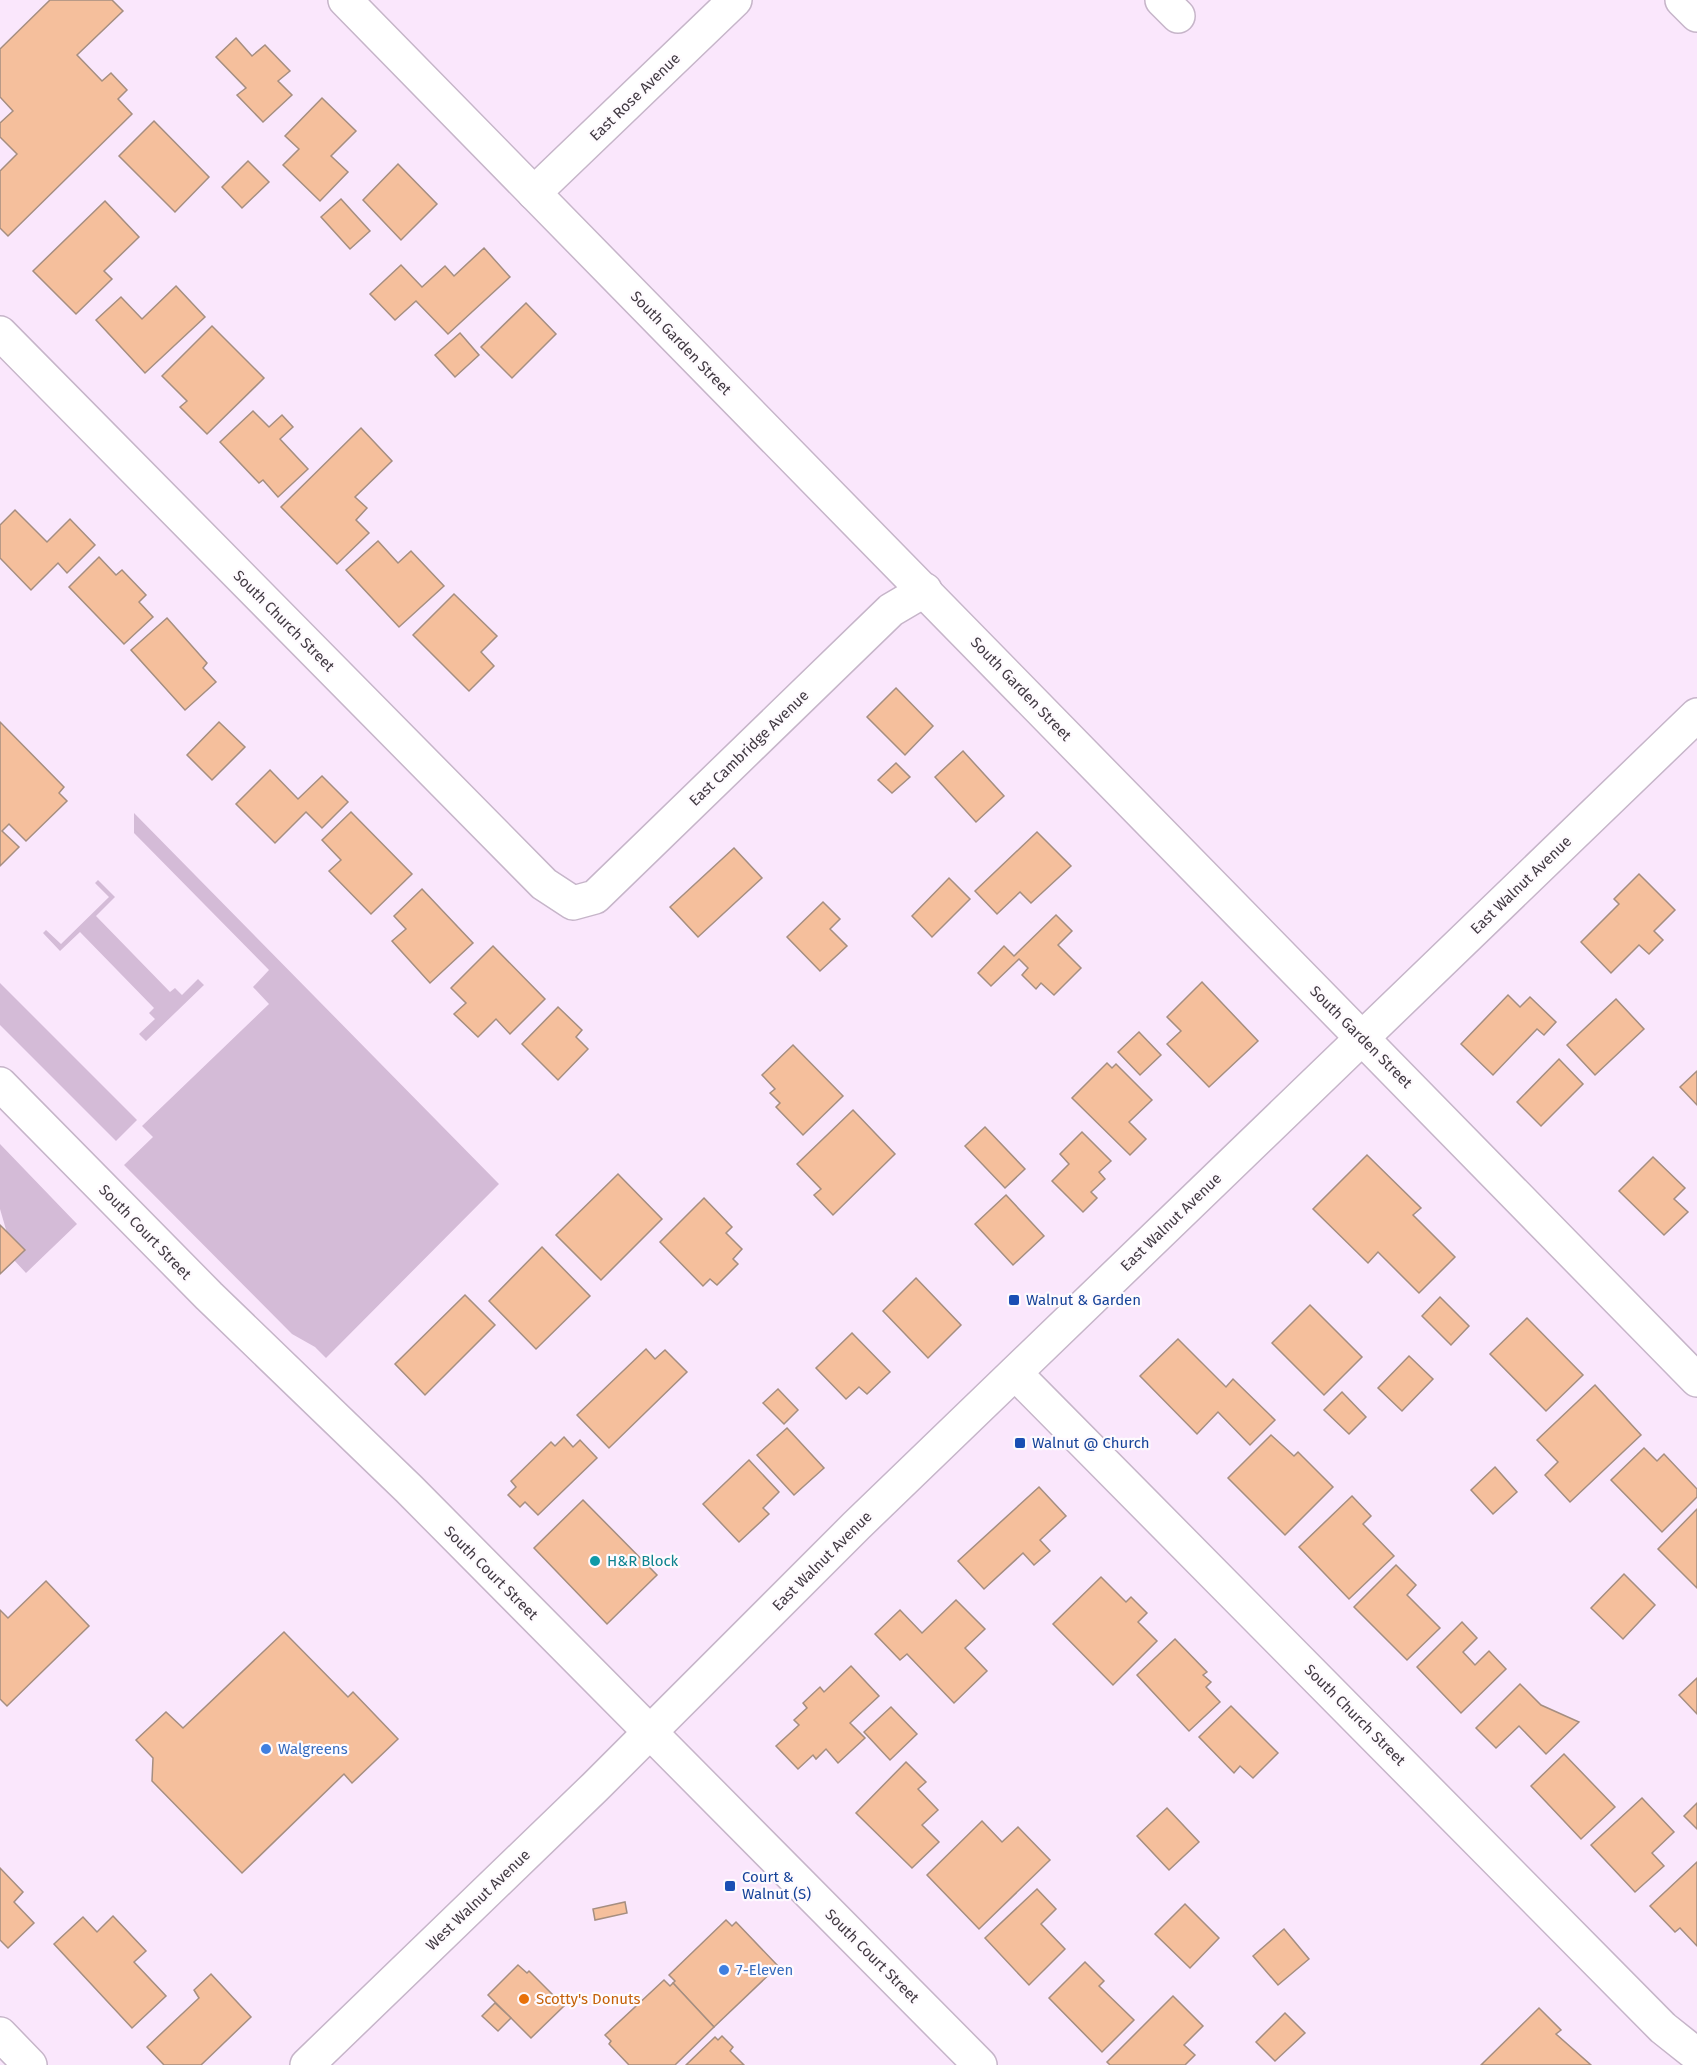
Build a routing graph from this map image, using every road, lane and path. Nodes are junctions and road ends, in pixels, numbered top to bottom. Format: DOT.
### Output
graph roads {
  1 [pos="345,0"];
  2 [pos="735,0"];
  3 [pos="1682,0"];
  4 [pos="1697,15"];
  5 [pos="534,193"];
  6 [pos="0,333"];
  7 [pos="925,590"];
  8 [pos="1697,715"];
  9 [pos="573,903"];
  10 [pos="1361,1039"];
  11 [pos="0,1084"];
  12 [pos="1015,1373"];
  13 [pos="1697,1380"];
  14 [pos="649,1734"];
  15 [pos="0,2034"];
  16 [pos="1690,2053"];
  17 [pos="30,2065"];
  18 [pos="307,2065"];
  19 [pos="980,2065"];
  1 -- 5 [label="street, South Garden Street"];
  2 -- 5 [label="street, East Rose Avenue"];
  3 -- 4 [label="street"];
  5 -- 7 [label="street, South Garden Street"];
  6 -- 9 [label="street, South Church Street"];
  7 -- 9 [label="street, East Cambridge Avenue"];
  7 -- 10 [label="street, South Garden Street"];
  8 -- 10 [label="street, East Walnut Avenue"];
  10 -- 12 [label="street, East Walnut Avenue"];
  10 -- 13 [label="street, South Garden Street"];
  11 -- 14 [label="street, South Court Street"];
  12 -- 14 [label="street, East Walnut Avenue"];
  12 -- 16 [label="street, South Church Street"];
  14 -- 18 [label="street, West Walnut Avenue"];
  14 -- 19 [label="street, South Court Street"];
  15 -- 17 [label="street"];
}
